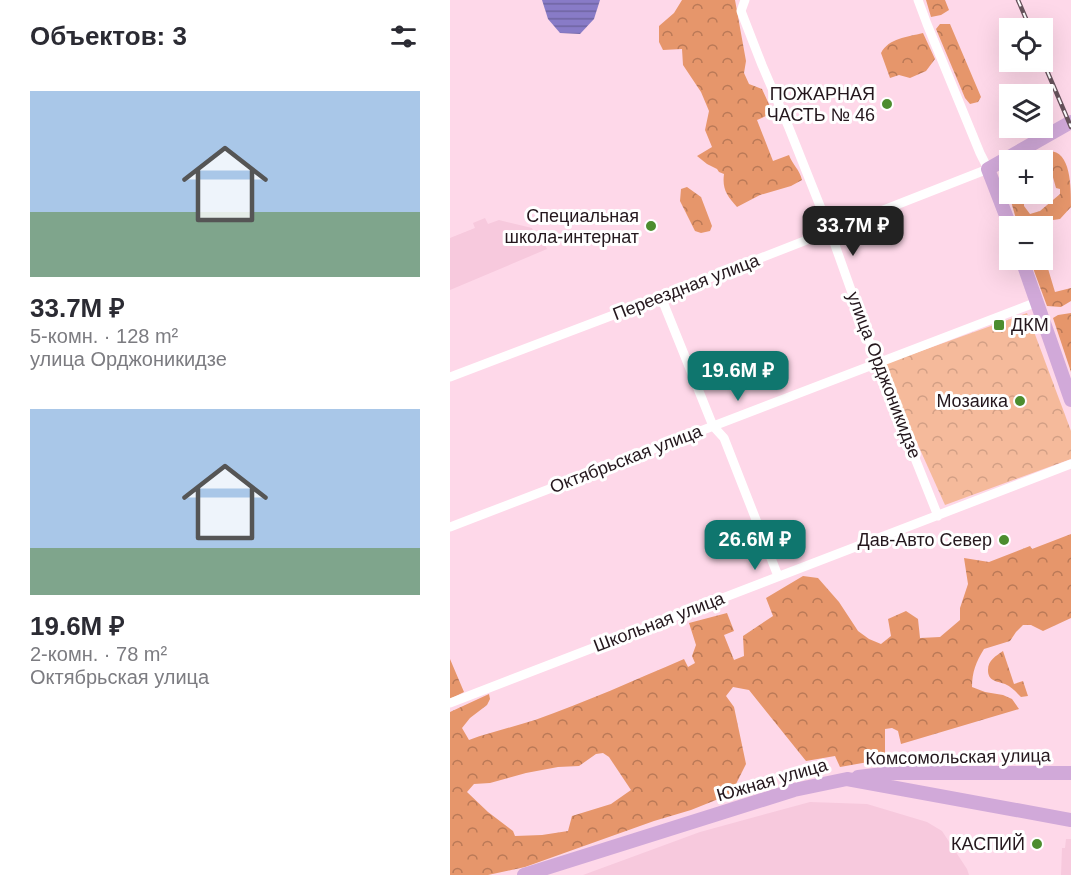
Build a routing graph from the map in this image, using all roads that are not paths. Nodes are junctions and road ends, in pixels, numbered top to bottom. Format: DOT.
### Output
graph roads {
  1 [pos="745,0"];
  2 [pos="918,0"];
  3 [pos="1071,122"];
  4 [pos="988,169"];
  5 [pos="1006,216"];
  6 [pos="830,231"];
  7 [pos="1026,270"];
  8 [pos="661,297"];
  9 [pos="1037,302"];
  10 [pos="877,363"];
  11 [pos="450,377"];
  12 [pos="1071,400"];
  13 [pos="713,426"];
  14 [pos="1071,464"];
  15 [pos="938,516"];
  16 [pos="450,527"];
  17 [pos="778,576"];
  18 [pos="450,703"];
  19 [pos="1071,773"];
  20 [pos="847,779"];
  21 [pos="1071,820"];
  22 [pos="524,875"];
  1 -- 6 [label="street, улица Орджоникидзе"];
  2 -- 4 [label="street"];
  3 -- 4 [label="main road"];
  4 -- 5 [label="main road"];
  4 -- 6 [label="street, Переездная улица"];
  6 -- 8 [label="street, Переездная улица"];
  6 -- 10 [label="street, улица Орджоникидзе"];
  7 -- 9 [label="main road"];
  8 -- 11 [label="street, Переездная улица"];
  8 -- 13 [label="street"];
  9 -- 10 [label="street, Октябрьская улица"];
  9 -- 12 [label="main road"];
  10 -- 13 [label="street, Октябрьская улица"];
  10 -- 15 [label="street, улица Орджоникидзе"];
  13 -- 16 [label="street, Октябрьская улица"];
  13 -- 17 [label="street"];
  14 -- 15 [label="street, Школьная улица"];
  15 -- 17 [label="street, Школьная улица"];
  17 -- 18 [label="street, Школьная улица"];
  19 -- 20 [label="main road, Комсомольская улица"];
  20 -- 21 [label="main road, Южная улица"];
  20 -- 22 [label="main road, Южная улица"];
}
